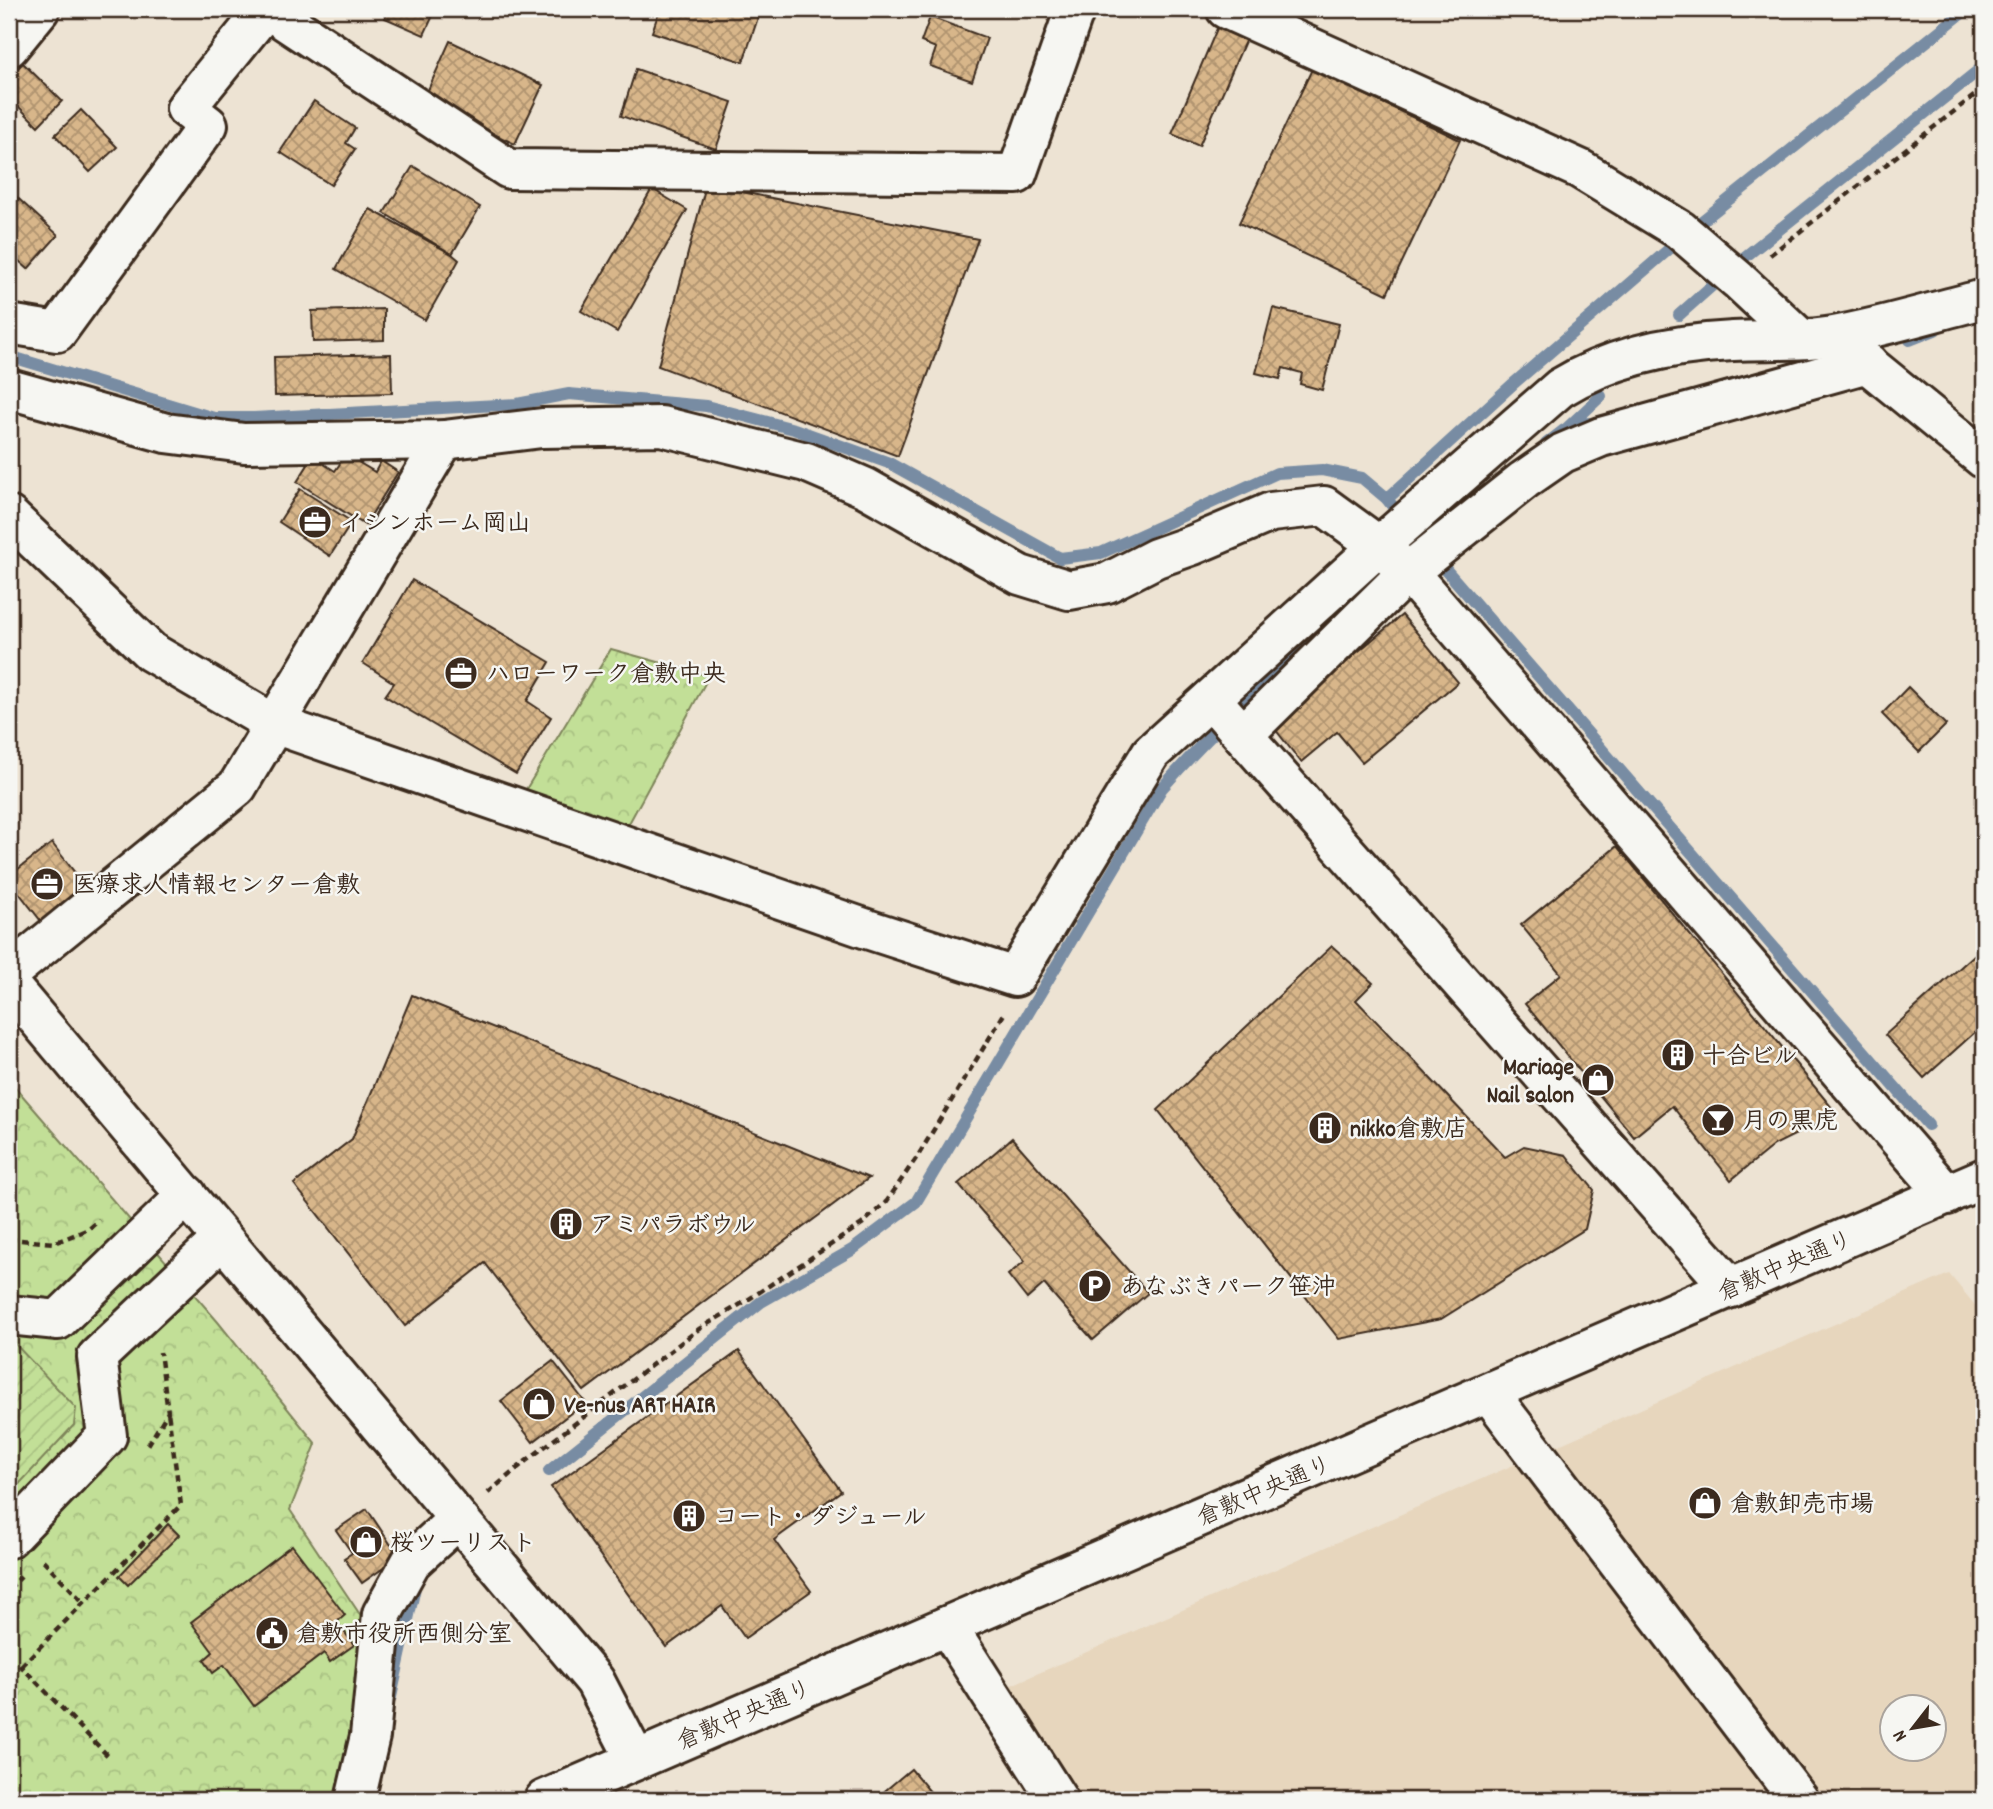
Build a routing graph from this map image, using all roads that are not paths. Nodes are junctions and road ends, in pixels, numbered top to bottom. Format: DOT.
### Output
graph roads {
  1 [pos="40,9"];
  2 [pos="266,9"];
  3 [pos="1075,9"];
  4 [pos="1226,9"];
  5 [pos="9,47"];
  6 [pos="1984,299"];
  7 [pos="9,324"];
  8 [pos="1817,338"];
  9 [pos="1868,363"];
  10 [pos="9,389"];
  11 [pos="444,440"];
  12 [pos="1984,459"];
  13 [pos="1474,495"];
  14 [pos="9,516"];
  15 [pos="1398,530"];
  16 [pos="1425,559"];
  17 [pos="1228,718"];
  18 [pos="274,724"];
  19 [pos="9,973"];
  20 [pos="9,985"];
  21 [pos="1973,1187"];
  22 [pos="187,1195"];
  23 [pos="222,1238"];
  24 [pos="1731,1288"];
  25 [pos="9,1315"];
  26 [pos="1489,1393"];
  27 [pos="458,1519"];
  28 [pos="25,1548"];
  29 [pos="947,1626"];
  30 [pos="636,1760"];
  31 [pos="355,1800"];
  32 [pos="544,1800"];
  33 [pos="1058,1800"];
  34 [pos="1799,1800"];
  1 -- 5 [label="street"];
  2 -- 3 [label="street"];
  2 -- 7 [label="street"];
  4 -- 8 [label="street"];
  6 -- 8 [label="street"];
  8 -- 9 [label="street"];
  8 -- 13 [label="street"];
  9 -- 12 [label="street"];
  9 -- 13 [label="street"];
  10 -- 11 [label="street"];
  11 -- 15 [label="street"];
  11 -- 18 [label="street"];
  13 -- 15 [label="street"];
  13 -- 16 [label="street"];
  14 -- 18 [label="street"];
  15 -- 16 [label="street"];
  15 -- 17 [label="street"];
  16 -- 17 [label="street"];
  16 -- 21 [label="street"];
  17 -- 18 [label="street"];
  17 -- 24 [label="street"];
  18 -- 19 [label="street"];
  20 -- 22 [label="street"];
  21 -- 24 [label="street, 倉敷中央通り"];
  22 -- 23 [label="street"];
  22 -- 25 [label="street"];
  23 -- 27 [label="street"];
  23 -- 28 [label="street"];
  24 -- 26 [label="street, 倉敷中央通り"];
  26 -- 29 [label="street, 倉敷中央通り"];
  26 -- 34 [label="street"];
  27 -- 30 [label="street"];
  27 -- 31 [label="street"];
  29 -- 30 [label="street, 倉敷中央通り"];
  29 -- 33 [label="street"];
  30 -- 32 [label="street, 倉敷中央通り"];
}
